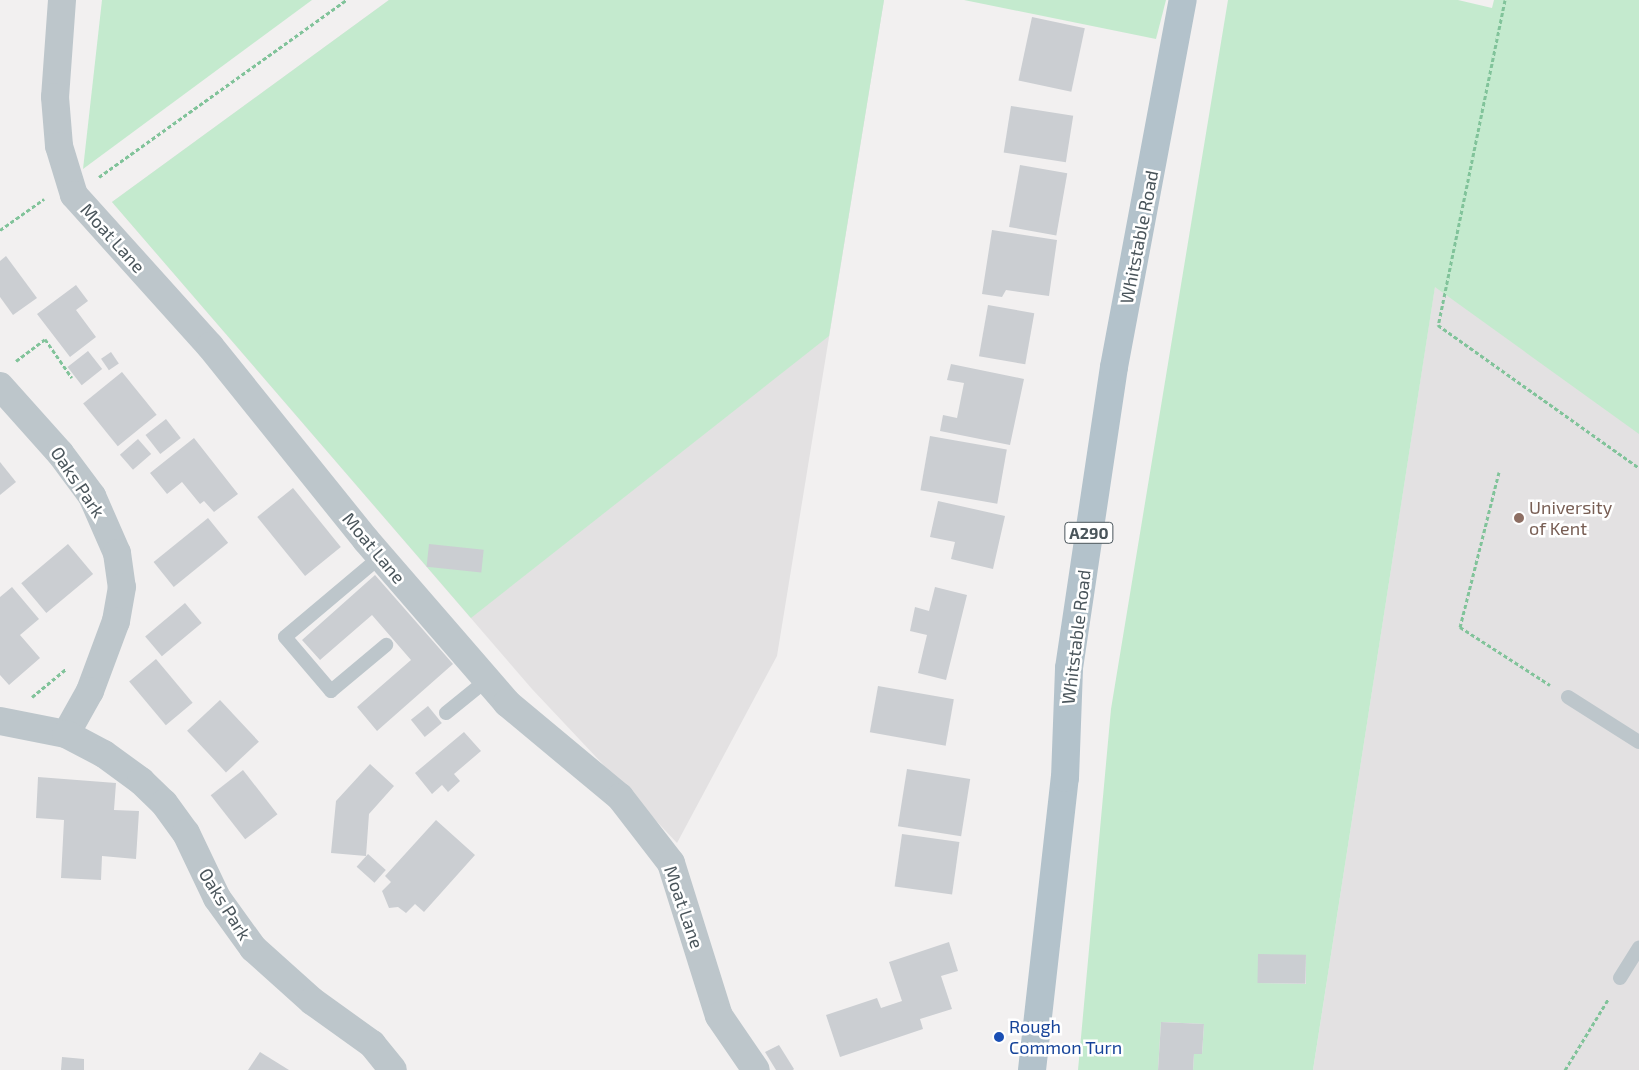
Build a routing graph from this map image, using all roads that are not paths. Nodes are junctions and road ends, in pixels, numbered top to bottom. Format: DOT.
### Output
graph roads {
  1 [pos="62,0"];
  2 [pos="1183,0"];
  3 [pos="0,386"];
  4 [pos="380,557"];
  5 [pos="386,645"];
  6 [pos="488,679"];
  7 [pos="1568,697"];
  8 [pos="446,713"];
  9 [pos="1,721"];
  10 [pos="66,734"];
  11 [pos="1639,742"];
  12 [pos="1639,948"];
  13 [pos="1620,978"];
  14 [pos="393,1070"];
  15 [pos="756,1070"];
  16 [pos="1032,1070"];
  1 -- 4 [label="street, Moat Lane"];
  2 -- 16 [label="main road, Whitstable Road / A290"];
  3 -- 10 [label="street, Oaks Park"];
  4 -- 5 [label="lane"];
  4 -- 6 [label="street, Moat Lane"];
  6 -- 8 [label="lane"];
  6 -- 15 [label="street, Moat Lane"];
  7 -- 11 [label="lane"];
  9 -- 10 [label="street, Oaks Park"];
  10 -- 14 [label="street, Oaks Park"];
  12 -- 13 [label="lane"];
}
